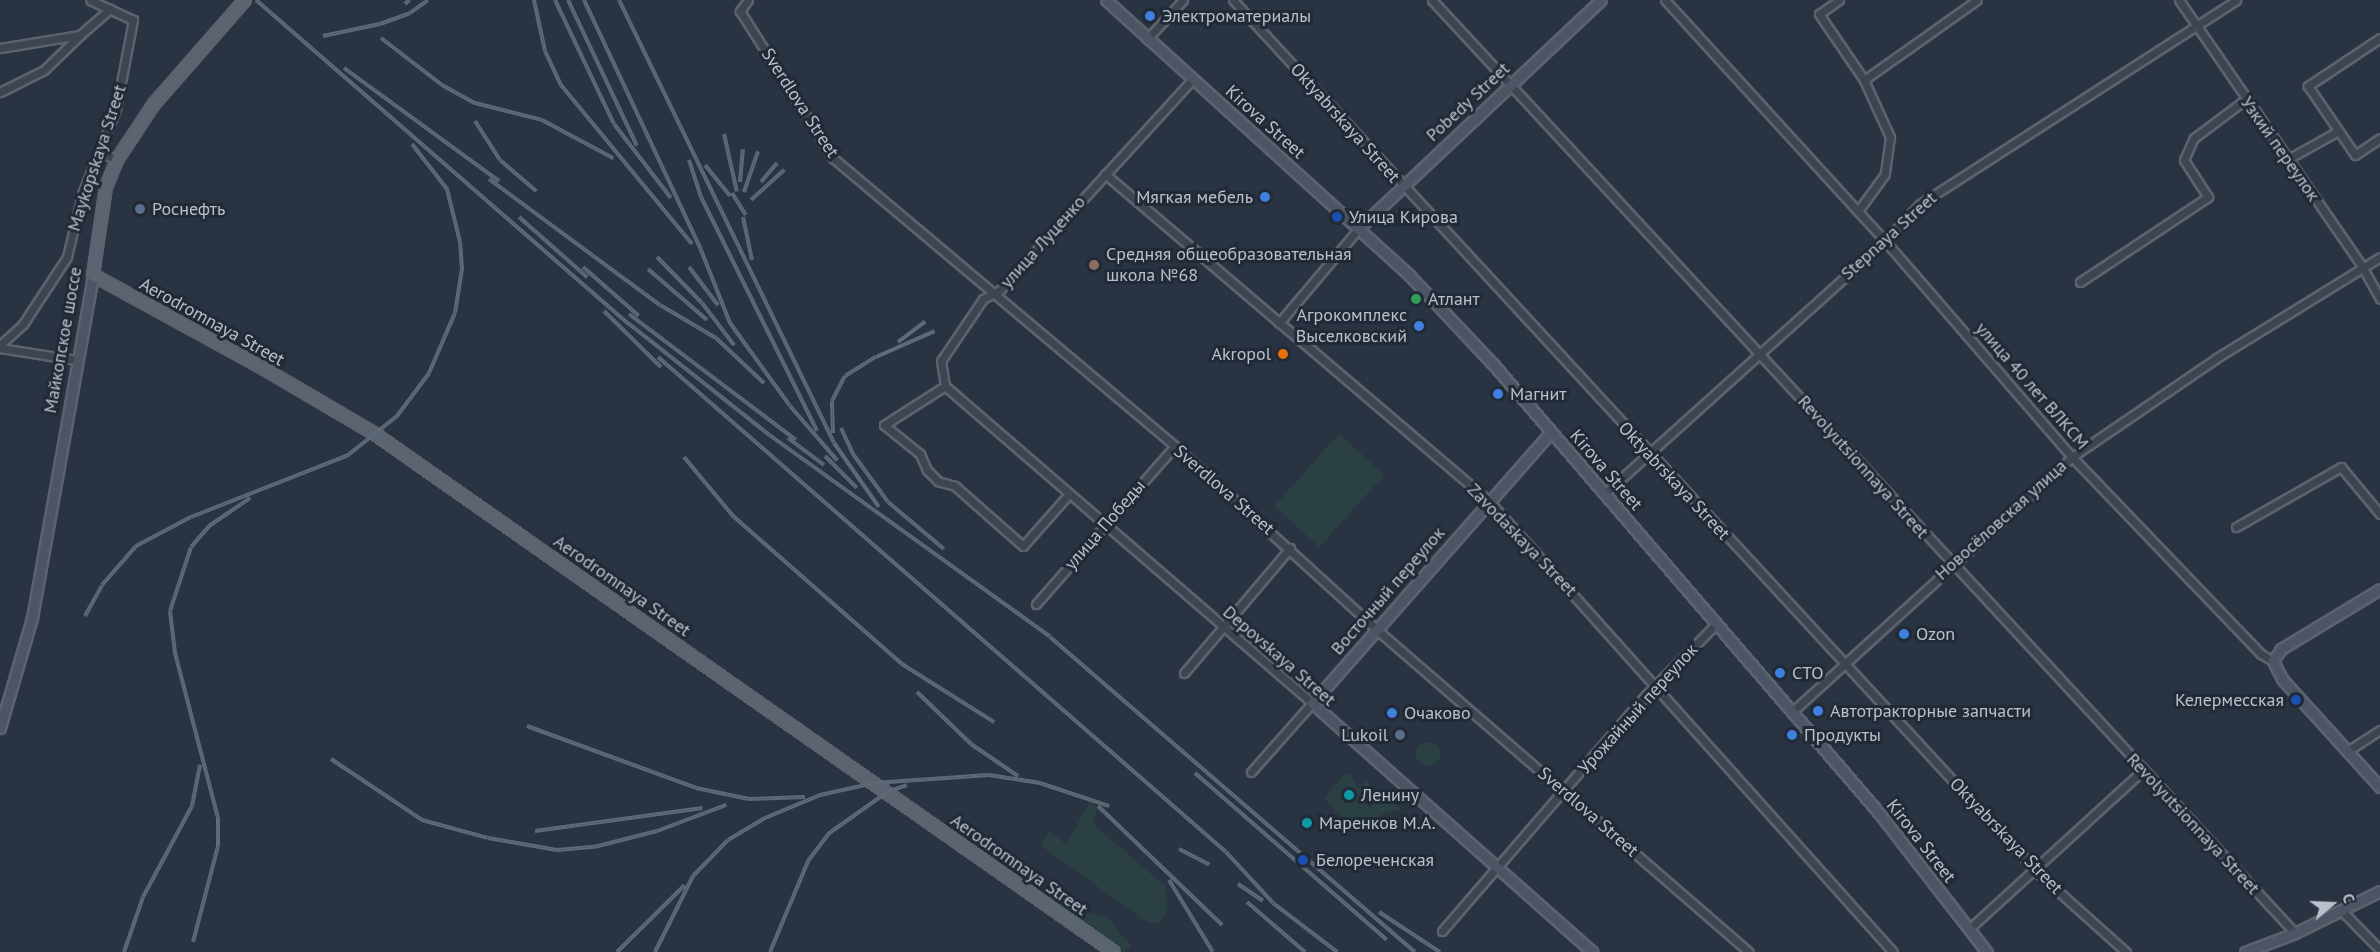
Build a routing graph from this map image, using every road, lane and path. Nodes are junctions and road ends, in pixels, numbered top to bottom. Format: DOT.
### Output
graph roads {
  1 [pos="90,0"];
  2 [pos="245,0"];
  3 [pos="748,0"];
  4 [pos="1106,0"];
  5 [pos="1183,0"];
  6 [pos="1233,0"];
  7 [pos="1432,0"];
  8 [pos="1601,0"];
  9 [pos="1665,0"];
  10 [pos="1839,0"];
  11 [pos="1977,0"];
  12 [pos="2179,0"];
  13 [pos="2236,0"];
  14 [pos="110,9"];
  15 [pos="2196,26"];
  16 [pos="80,35"];
  17 [pos="2380,38"];
  18 [pos="1148,39"];
  19 [pos="0,48"];
  20 [pos="1192,80"];
  21 [pos="1864,80"];
  22 [pos="1512,84"];
  23 [pos="0,92"];
  24 [pos="2246,99"];
  25 [pos="2337,131"];
  26 [pos="2380,138"];
  27 [pos="100,152"];
  28 [pos="117,159"];
  29 [pos="2288,159"];
  30 [pos="1105,174"];
  31 [pos="1403,186"];
  32 [pos="1858,211"];
  33 [pos="1359,228"];
  34 [pos="1885,241"];
  35 [pos="2380,257"];
  36 [pos="2363,268"];
  37 [pos="93,275"];
  38 [pos="2080,282"];
  39 [pos="994,294"];
  40 [pos="2380,298"];
  41 [pos="1279,323"];
  42 [pos="0,347"];
  43 [pos="1760,353"];
  44 [pos="76,360"];
  45 [pos="945,386"];
  46 [pos="1551,432"];
  47 [pos="1175,446"];
  48 [pos="1649,455"];
  49 [pos="2072,457"];
  50 [pos="1069,494"];
  51 [pos="1604,494"];
  52 [pos="1489,501"];
  53 [pos="2380,514"];
  54 [pos="1104,524"];
  55 [pos="2236,527"];
  56 [pos="1290,548"];
  57 [pos="1952,564"];
  58 [pos="2380,589"];
  59 [pos="1036,604"];
  60 [pos="1716,624"];
  61 [pos="1222,628"];
  62 [pos="1376,629"];
  63 [pos="2273,661"];
  64 [pos="1845,663"];
  65 [pos="1184,673"];
  66 [pos="1655,685"];
  67 [pos="1312,703"];
  68 [pos="1793,711"];
  69 [pos="0,728"];
  70 [pos="2380,730"];
  71 [pos="2349,750"];
  72 [pos="2143,770"];
  73 [pos="1251,772"];
  74 [pos="2380,786"];
  75 [pos="1564,791"];
  76 [pos="1498,868"];
  77 [pos="2035,870"];
  78 [pos="2380,891"];
  79 [pos="2342,911"];
  80 [pos="1969,929"];
  81 [pos="1442,931"];
  82 [pos="2295,933"];
  83 [pos="2380,950"];
  84 [pos="1114,952"];
  85 [pos="1592,952"];
  86 [pos="1749,952"];
  87 [pos="1893,952"];
  88 [pos="1987,952"];
  89 [pos="2126,952"];
  90 [pos="2245,952"];
  1 -- 14 [label="street"];
  2 -- 28 [label="main road, Майкопское шоссе"];
  3 -- 39 [label="street, Sverdlova Street"];
  4 -- 18 [label="street, Kirova Street"];
  5 -- 18 [label="street"];
  6 -- 31 [label="street, Oktyabrskaya Street"];
  7 -- 22 [label="street, Revolyutsionnaya Street"];
  8 -- 22 [label="street, Pobedy Street"];
  9 -- 32 [label="street, улица 40 лет ВЛКСМ"];
  10 -- 21 [label="street"];
  11 -- 21 [label="street"];
  12 -- 15 [label="street, Узкий переулок"];
  13 -- 15 [label="street, Stepnaya Street"];
  14 -- 16 [label="street"];
  14 -- 27 [label="street, Maykopskaya Street"];
  15 -- 24 [label="street, Узкий переулок"];
  15 -- 34 [label="street, Stepnaya Street"];
  16 -- 19 [label="street"];
  16 -- 23 [label="street"];
  17 -- 25 [label="street"];
  18 -- 20 [label="street, Kirova Street"];
  20 -- 30 [label="street, улица Луценко"];
  20 -- 33 [label="street, Kirova Street"];
  21 -- 32 [label="street"];
  22 -- 31 [label="street, Pobedy Street"];
  22 -- 43 [label="street, Revolyutsionnaya Street"];
  24 -- 29 [label="street, Узкий переулок"];
  24 -- 38 [label="street"];
  25 -- 26 [label="street"];
  25 -- 29 [label="street"];
  27 -- 28 [label="street"];
  27 -- 42 [label="street, Maykopskaya Street"];
  28 -- 37 [label="main road, Майкопское шоссе"];
  29 -- 36 [label="street, Узкий переулок"];
  30 -- 39 [label="street, улица Луценко"];
  30 -- 41 [label="street, Zavodaskaya Street"];
  31 -- 33 [label="street, Pobedy Street"];
  31 -- 48 [label="street, Oktyabrskaya Street"];
  32 -- 34 [label="street, улица 40 лет ВЛКСМ"];
  33 -- 41 [label="street"];
  33 -- 46 [label="street, Kirova Street"];
  34 -- 43 [label="street, Stepnaya Street"];
  34 -- 49 [label="street, улица 40 лет ВЛКСМ"];
  35 -- 36 [label="street, Новосёловская улица"];
  36 -- 40 [label="street, Узкий переулок"];
  36 -- 49 [label="street, Новосёловская улица"];
  37 -- 44 [label="street, Майкопское шоссе"];
  37 -- 84 [label="main road, Aerodromnaya Street"];
  39 -- 45 [label="street, улица Луценко"];
  39 -- 47 [label="street, Sverdlova Street"];
  41 -- 52 [label="street, Zavodaskaya Street"];
  42 -- 44 [label="street"];
  43 -- 48 [label="street, Stepnaya Street"];
  43 -- 57 [label="street, Revolyutsionnaya Street"];
  44 -- 69 [label="street, Майкопское шоссе"];
  45 -- 50 [label="street, Depovskaya Street"];
  45 -- 50 [label="street"];
  46 -- 51 [label="street, Kirova Street"];
  46 -- 52 [label="street, Восточный переулок"];
  47 -- 54 [label="street, улица Победы"];
  47 -- 56 [label="street, Sverdlova Street"];
  48 -- 51 [label="street, Stepnaya Street"];
  48 -- 64 [label="street, Oktyabrskaya Street"];
  49 -- 57 [label="street, Новосёловская улица"];
  49 -- 63 [label="street, улица 40 лет ВЛКСМ"];
  50 -- 54 [label="street, Depovskaya Street"];
  51 -- 60 [label="street, Kirova Street"];
  52 -- 62 [label="street, Восточный переулок"];
  52 -- 66 [label="street, Zavodaskaya Street"];
  53 -- 55 [label="street"];
  54 -- 59 [label="street, улица Победы"];
  54 -- 61 [label="street, Depovskaya Street"];
  56 -- 61 [label="street"];
  56 -- 62 [label="street, Sverdlova Street"];
  57 -- 64 [label="street, Новосёловская улица"];
  57 -- 72 [label="street, Revolyutsionnaya Street"];
  58 -- 63 [label="street"];
  60 -- 66 [label="street, Урожайный переулок"];
  60 -- 68 [label="street, Kirova Street"];
  61 -- 65 [label="street"];
  61 -- 67 [label="street, Depovskaya Street"];
  62 -- 67 [label="street, Восточный переулок"];
  62 -- 75 [label="street, Sverdlova Street"];
  63 -- 71 [label="street, улица 40 лет ВЛКСМ"];
  64 -- 68 [label="street, Новосёловская улица"];
  64 -- 77 [label="street, Oktyabrskaya Street"];
  66 -- 75 [label="street, Урожайный переулок"];
  66 -- 87 [label="street, Zavodaskaya Street"];
  67 -- 73 [label="street, Восточный переулок"];
  67 -- 76 [label="street, Depovskaya Street"];
  68 -- 80 [label="street, Kirova Street"];
  70 -- 71 [label="street"];
  71 -- 74 [label="street, улица 40 лет ВЛКСМ"];
  72 -- 77 [label="street"];
  72 -- 82 [label="street, Revolyutsionnaya Street"];
  75 -- 76 [label="street, Урожайный переулок"];
  75 -- 86 [label="street, Sverdlova Street"];
  76 -- 81 [label="street, Урожайный переулок"];
  76 -- 85 [label="street, Depovskaya Street"];
  77 -- 80 [label="street"];
  77 -- 89 [label="street, Oktyabrskaya Street"];
  78 -- 79 [label="street"];
  79 -- 82 [label="street"];
  79 -- 83 [label="street"];
  80 -- 88 [label="street, Kirova Street"];
  82 -- 90 [label="street"];
}
